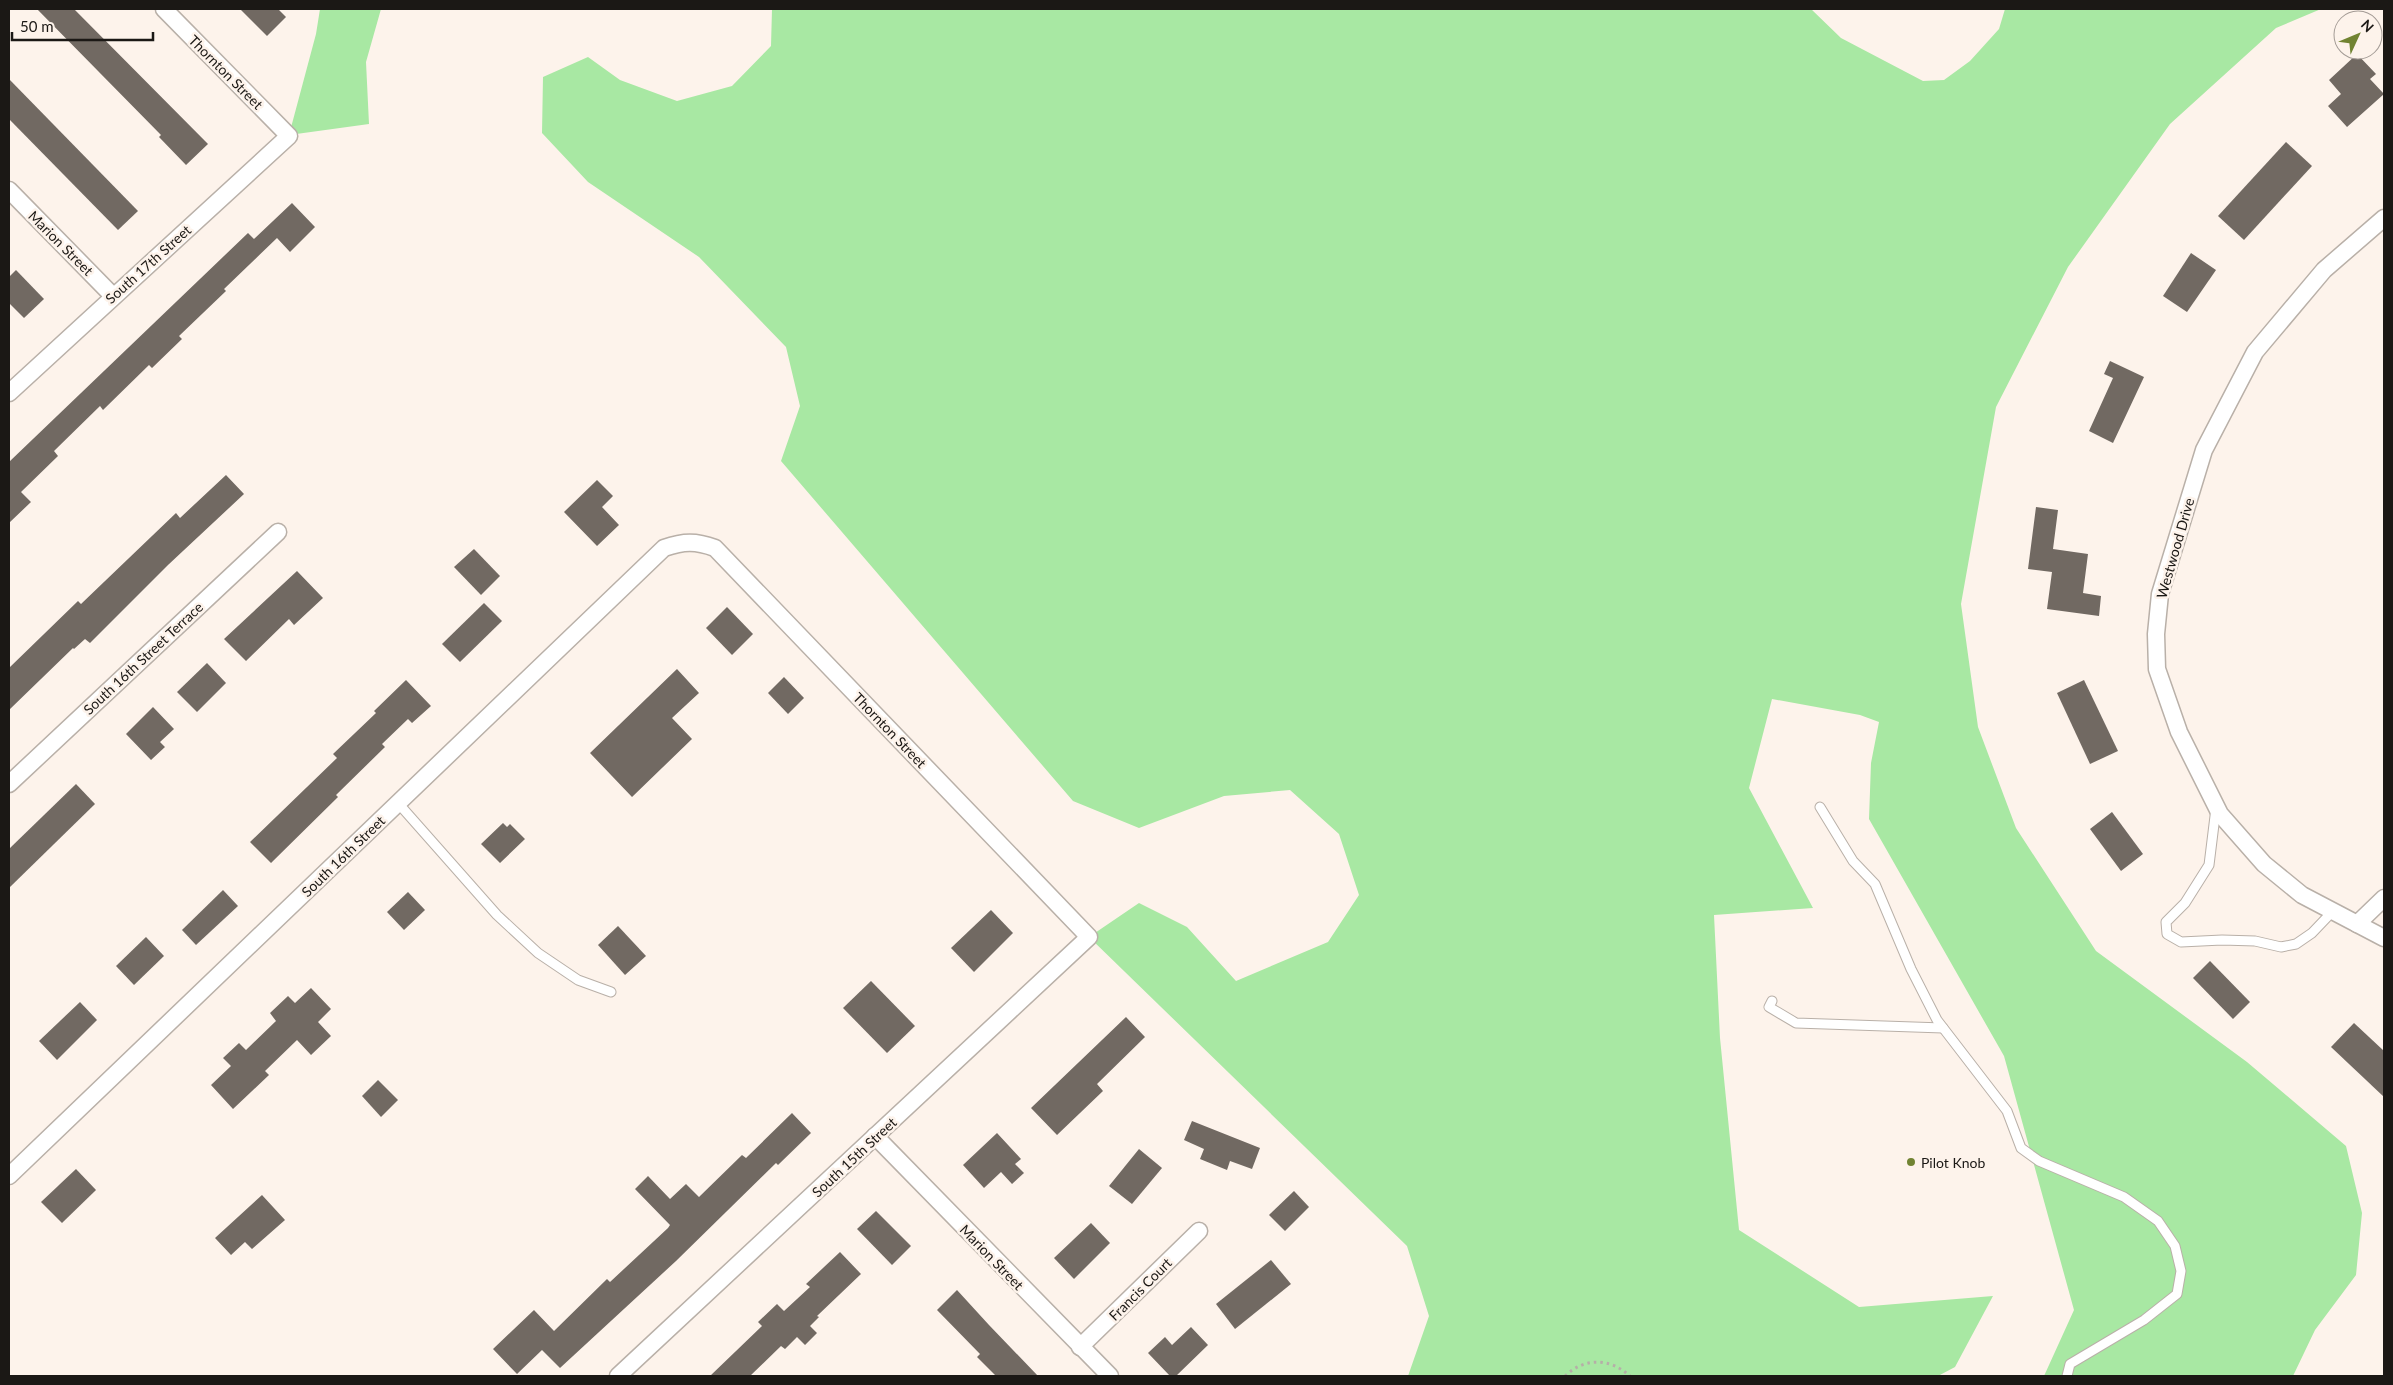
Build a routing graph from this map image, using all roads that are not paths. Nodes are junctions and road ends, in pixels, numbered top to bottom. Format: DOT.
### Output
graph roads {
  1 [pos="164,9"];
  2 [pos="289,136"];
  3 [pos="9,190"];
  4 [pos="2384,218"];
  5 [pos="113,296"];
  6 [pos="9,393"];
  7 [pos="278,532"];
  8 [pos="681,542"];
  9 [pos="9,784"];
  10 [pos="398,803"];
  11 [pos="1820,807"];
  12 [pos="2216,808"];
  13 [pos="2384,898"];
  14 [pos="2333,911"];
  15 [pos="2357,924"];
  16 [pos="1089,937"];
  17 [pos="2384,938"];
  18 [pos="611,992"];
  19 [pos="1772,1001"];
  20 [pos="1943,1028"];
  21 [pos="875,1136"];
  22 [pos="9,1176"];
  23 [pos="1199,1231"];
  24 [pos="1080,1347"];
  25 [pos="618,1376"];
  26 [pos="1110,1376"];
  27 [pos="2067,1376"];
  1 -- 2 [label="street, Thornton Street"];
  2 -- 5 [label="street, South 17th Street"];
  3 -- 5 [label="street, Marion Street"];
  4 -- 12 [label="street, Westwood Drive"];
  5 -- 6 [label="street, South 17th Street"];
  7 -- 9 [label="street, South 16th Street Terrace"];
  8 -- 10 [label="street, South 16th Street"];
  8 -- 16 [label="street, Thornton Street"];
  10 -- 18 [label="lane"];
  10 -- 22 [label="street, South 16th Street"];
  11 -- 20 [label="lane"];
  12 -- 14 [label="street, Westwood Drive"];
  12 -- 14 [label="lane"];
  13 -- 15 [label="street"];
  14 -- 15 [label="street, Westwood Drive"];
  15 -- 17 [label="street, Westwood Drive"];
  16 -- 21 [label="street, South 15th Street"];
  19 -- 20 [label="lane"];
  20 -- 27 [label="lane"];
  21 -- 24 [label="street, Marion Street"];
  21 -- 25 [label="street, South 15th Street"];
  23 -- 24 [label="street, Francis Court"];
  24 -- 26 [label="street, Marion Street"];
}
